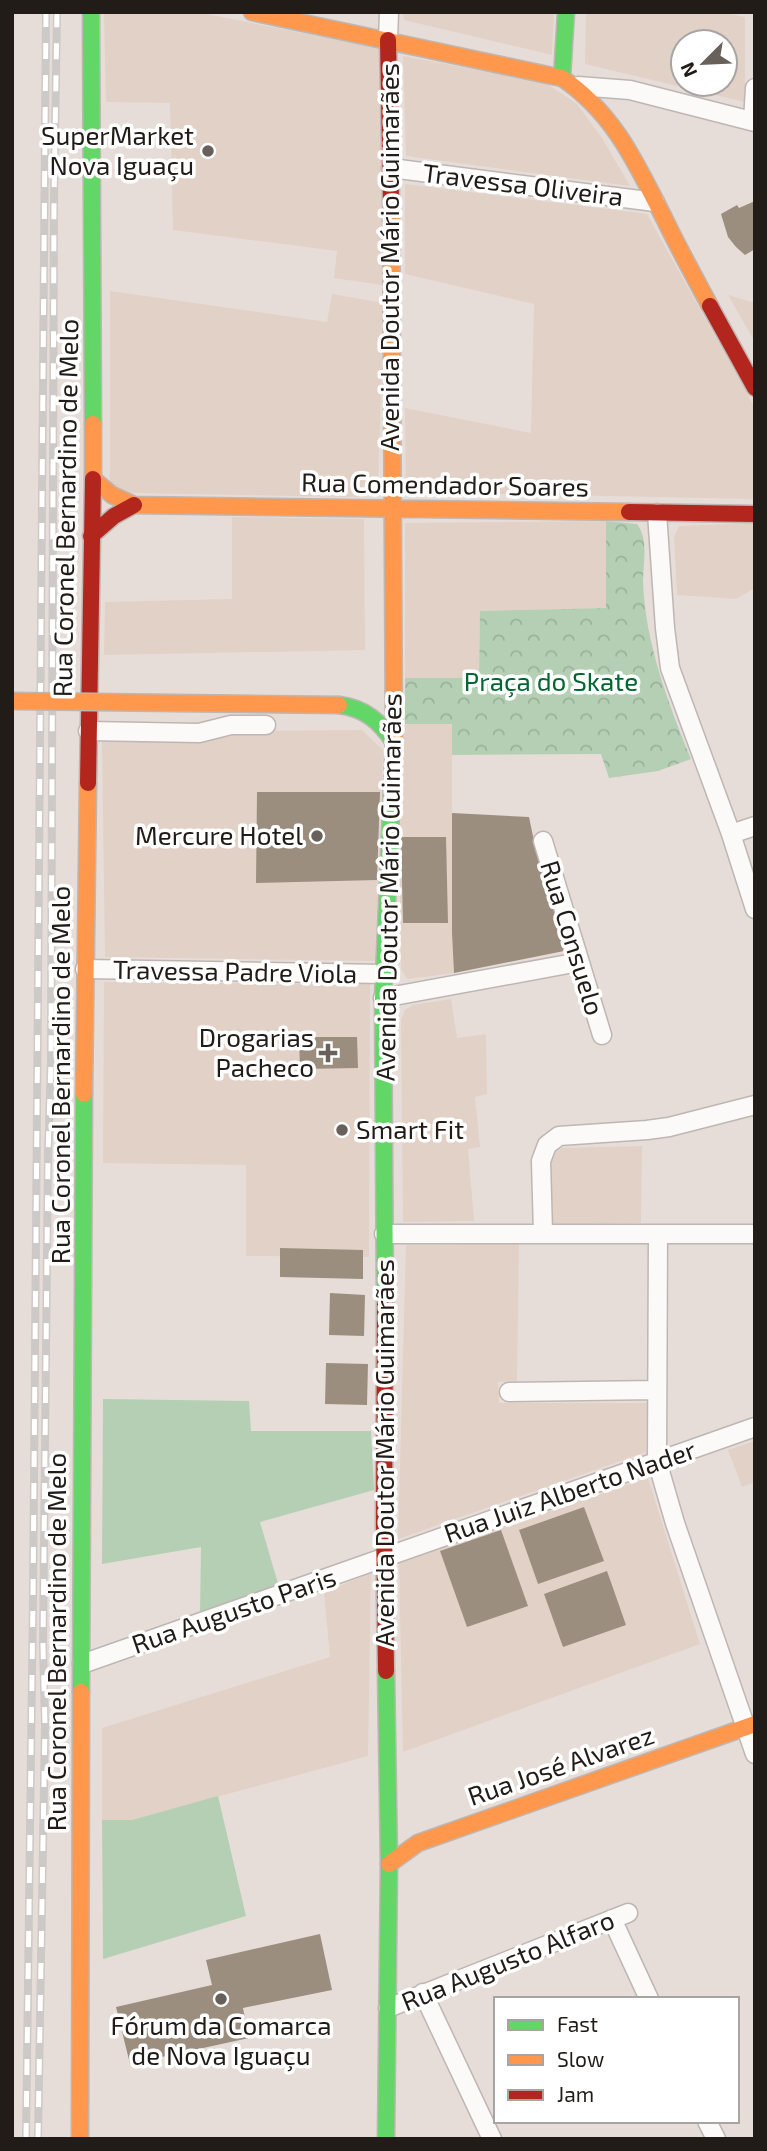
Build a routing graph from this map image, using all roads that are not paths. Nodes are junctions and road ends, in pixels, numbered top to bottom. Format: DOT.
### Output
graph roads {
  1 [pos="92,12"];
  2 [pos="252,12"];
  3 [pos="389,12"];
  4 [pos="566,12"];
  5 [pos="388,40"];
  6 [pos="562,78"];
  7 [pos="578,86"];
  8 [pos="755,88"];
  9 [pos="754,121"];
  10 [pos="391,168"];
  11 [pos="655,202"];
  12 [pos="755,388"];
  13 [pos="93,479"];
  14 [pos="134,505"];
  15 [pos="392,510"];
  16 [pos="657,513"];
  17 [pos="755,514"];
  18 [pos="91,536"];
  19 [pos="394,668"];
  20 [pos="12,701"];
  21 [pos="341,705"];
  22 [pos="266,725"];
  23 [pos="88,731"];
  24 [pos="394,742"];
  25 [pos="755,826"];
  26 [pos="731,834"];
  27 [pos="543,841"];
  28 [pos="755,909"];
  29 [pos="579,962"];
  30 [pos="85,969"];
  31 [pos="384,974"];
  32 [pos="383,998"];
  33 [pos="602,1035"];
  34 [pos="755,1105"];
  35 [pos="544,1233"];
  36 [pos="384,1234"];
  37 [pos="658,1234"];
  38 [pos="755,1234"];
  39 [pos="657,1390"];
  40 [pos="509,1392"];
  41 [pos="755,1427"];
  42 [pos="657,1461"];
  43 [pos="386,1556"];
  44 [pos="82,1664"];
  45 [pos="750,1726"];
  46 [pos="755,1754"];
  47 [pos="388,1817"];
  48 [pos="418,1843"];
  49 [pos="389,1864"];
  50 [pos="423,1993"];
  51 [pos="648,1997"];
  52 [pos="388,2008"];
  53 [pos="708,2123"];
  54 [pos="80,2139"];
  55 [pos="386,2139"];
  56 [pos="492,2139"];
  57 [pos="716,2139"];
  1 -- 13 [label="main road, Rua Coronel Bernardino de Melo"];
  2 -- 5 [label="main road"];
  3 -- 5 [label="street, Avenida Doutor Mário Guimarães"];
  4 -- 6 [label="main road"];
  5 -- 6 [label="main road"];
  5 -- 10 [label="main road, Avenida Doutor Mário Guimarães"];
  6 -- 7 [label="main road"];
  7 -- 9 [label="street"];
  7 -- 11 [label="main road"];
  8 -- 9 [label="street"];
  10 -- 11 [label="street, Travessa Oliveira"];
  10 -- 15 [label="main road, Avenida Doutor Mário Guimarães"];
  11 -- 12 [label="main road"];
  13 -- 14 [label="main road, Rua Comendador Soares"];
  13 -- 18 [label="main road, Rua Coronel Bernardino de Melo"];
  14 -- 15 [label="main road, Rua Comendador Soares"];
  14 -- 18 [label="main road"];
  15 -- 16 [label="main road, Rua Comendador Soares"];
  15 -- 19 [label="main road, Avenida Doutor Mário Guimarães"];
  16 -- 17 [label="main road, Rua Comendador Soares"];
  16 -- 26 [label="street"];
  18 -- 23 [label="main road, Rua Coronel Bernardino de Melo"];
  19 -- 21 [label="main road"];
  19 -- 24 [label="main road, Avenida Doutor Mário Guimarães"];
  20 -- 21 [label="main road, bridge"];
  21 -- 24 [label="main road"];
  22 -- 23 [label="street"];
  23 -- 30 [label="main road, Rua Coronel Bernardino de Melo"];
  24 -- 31 [label="main road, Avenida Doutor Mário Guimarães"];
  25 -- 26 [label="street"];
  26 -- 28 [label="street"];
  27 -- 29 [label="street, Rua Consuelo"];
  29 -- 32 [label="street"];
  29 -- 33 [label="street, Rua Consuelo"];
  30 -- 31 [label="street, Travessa Padre Viola"];
  30 -- 44 [label="main road, Rua Coronel Bernardino de Melo"];
  31 -- 32 [label="main road, Avenida Doutor Mário Guimarães"];
  32 -- 36 [label="main road, Avenida Doutor Mário Guimarães"];
  34 -- 35 [label="street"];
  35 -- 36 [label="street"];
  35 -- 37 [label="street"];
  36 -- 43 [label="main road, Avenida Doutor Mário Guimarães"];
  37 -- 38 [label="street"];
  37 -- 39 [label="street"];
  39 -- 40 [label="street"];
  39 -- 42 [label="street"];
  41 -- 42 [label="street, Rua Juiz Alberto Nader"];
  42 -- 43 [label="street, Rua Juiz Alberto Nader"];
  42 -- 45 [label="street"];
  43 -- 44 [label="street, Rua Augusto Paris"];
  43 -- 47 [label="main road, Avenida Doutor Mário Guimarães"];
  44 -- 54 [label="main road, Rua Coronel Bernardino de Melo"];
  45 -- 46 [label="street"];
  45 -- 48 [label="main road, Rua José Alvarez"];
  47 -- 48 [label="main road"];
  47 -- 49 [label="main road, Avenida Doutor Mário Guimarães"];
  48 -- 49 [label="main road, Rua José Alvarez"];
  49 -- 52 [label="main road, Avenida Doutor Mário Guimarães"];
  50 -- 51 [label="street, Rua Augusto Alfaro"];
  50 -- 52 [label="street, Rua Augusto Alfaro"];
  50 -- 56 [label="street"];
  52 -- 55 [label="main road, Avenida Doutor Mário Guimarães"];
  53 -- 57 [label="street"];
}
